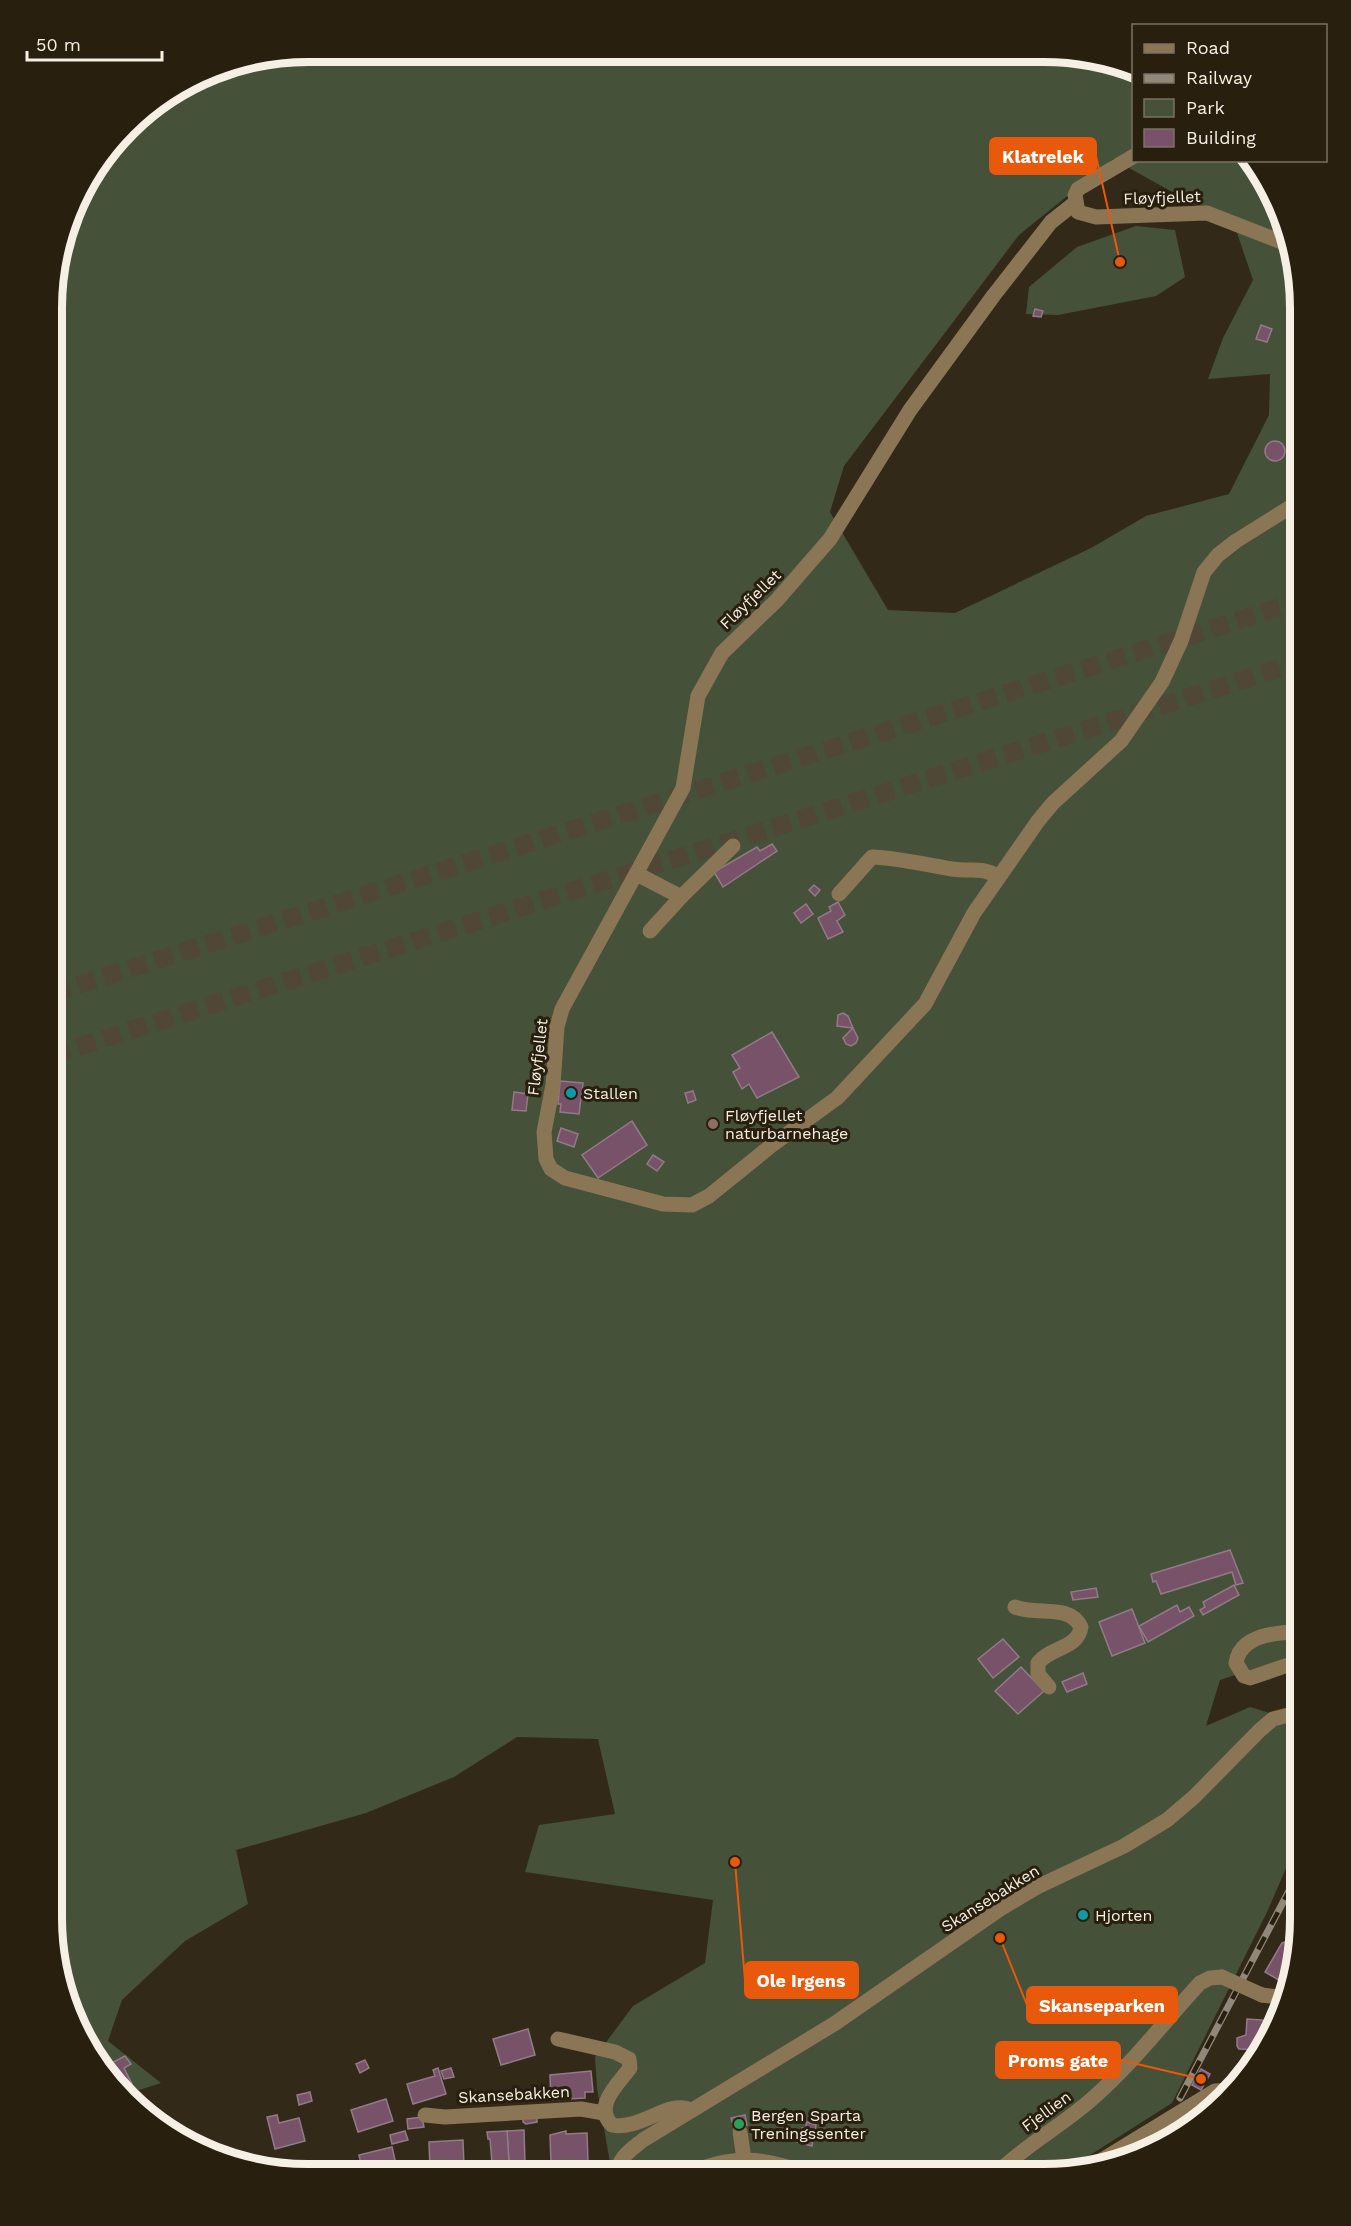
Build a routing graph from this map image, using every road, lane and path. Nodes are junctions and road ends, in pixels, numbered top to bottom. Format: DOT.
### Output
graph roads {
  1 [pos="1132,157"];
  2 [pos="1075,203"];
  3 [pos="1280,241"];
  4 [pos="1290,507"];
  5 [pos="733,846"];
  6 [pos="637,874"];
  7 [pos="999,876"];
  8 [pos="839,894"];
  9 [pos="681,897"];
  10 [pos="650,931"];
  11 [pos="1015,1607"];
  12 [pos="1290,1632"];
  13 [pos="1290,1664"];
  14 [pos="1049,1687"];
  15 [pos="1290,1714"];
  16 [pos="1276,1997"];
  17 [pos="558,2039"];
  18 [pos="1220,2091"];
  19 [pos="690,2110"];
  20 [pos="604,2113"];
  21 [pos="425,2115"];
  22 [pos="740,2132"];
  23 [pos="1111,2155"];
  24 [pos="744,2158"];
  25 [pos="620,2164"];
  26 [pos="715,2164"];
  27 [pos="780,2164"];
  28 [pos="1008,2164"];
  1 -- 2 [label="street"];
  2 -- 3 [label="street, Fløyfjellet"];
  2 -- 6 [label="street, Fløyfjellet"];
  4 -- 7 [label="street, Fløyfjellet"];
  5 -- 9 [label="street"];
  6 -- 7 [label="street, Fløyfjellet"];
  6 -- 9 [label="street"];
  7 -- 8 [label="street"];
  9 -- 10 [label="street"];
  11 -- 14 [label="street"];
  12 -- 13 [label="street"];
  15 -- 19 [label="street, Skansebakken"];
  16 -- 28 [label="street, Fjellien, bridge"];
  17 -- 20 [label="street"];
  18 -- 23 [label="street"];
  19 -- 20 [label="street, Skansebakken"];
  19 -- 25 [label="street, Skansebakken"];
  20 -- 21 [label="street, Skansebakken"];
  22 -- 24 [label="street"];
  24 -- 26 [label="street"];
  24 -- 27 [label="street"];
}
